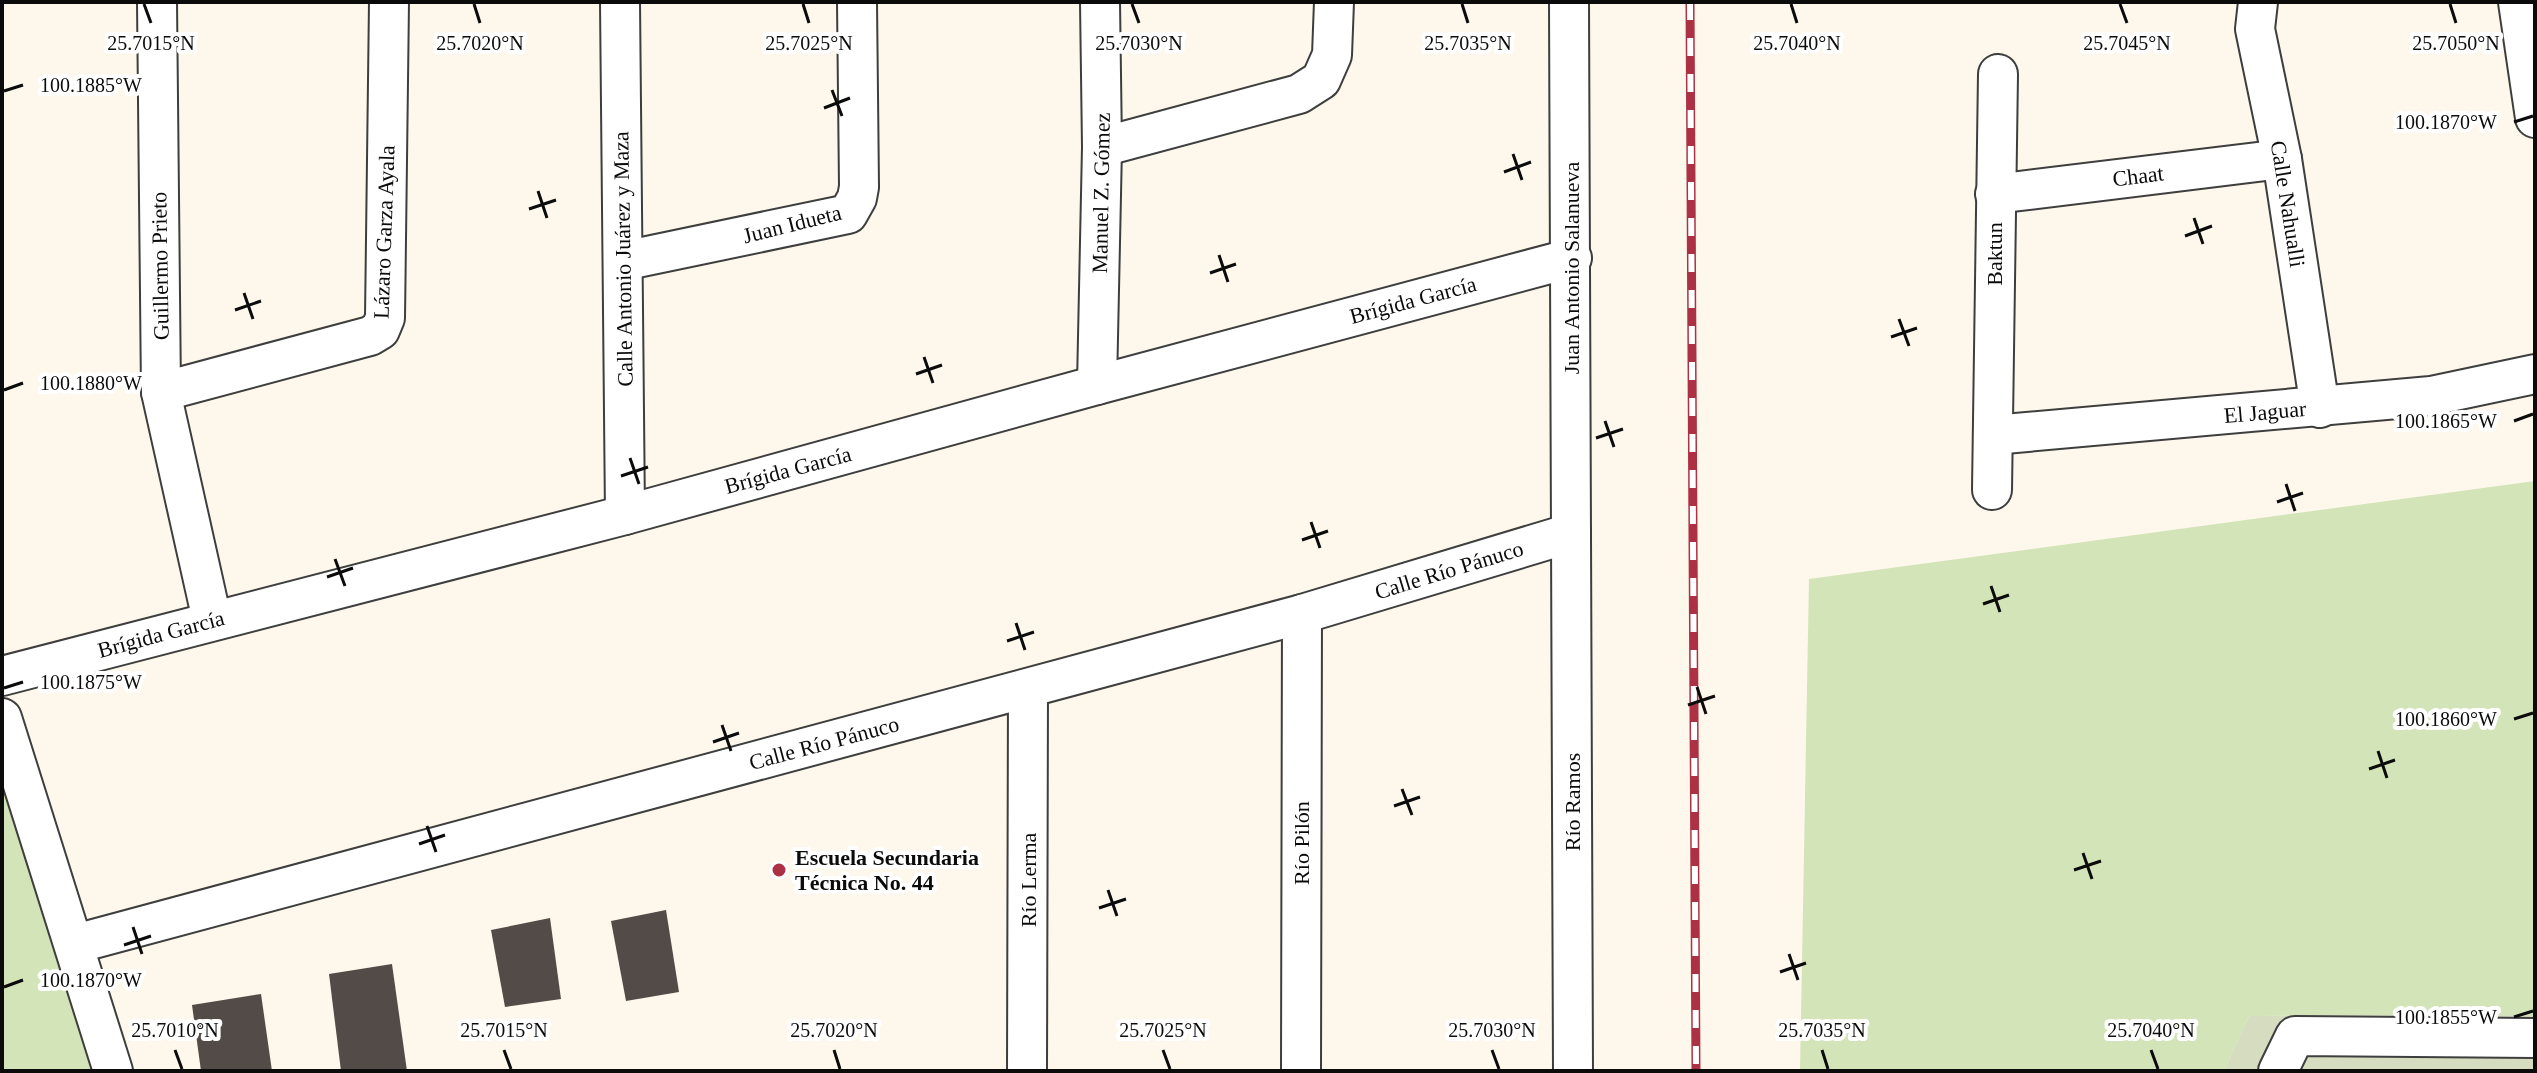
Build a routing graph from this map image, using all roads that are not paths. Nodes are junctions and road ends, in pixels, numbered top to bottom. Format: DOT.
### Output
graph roads {
  1 [pos="157,2"];
  2 [pos="389,2"];
  3 [pos="620,2"];
  4 [pos="857,2"];
  5 [pos="1100,2"];
  6 [pos="1334,2"];
  7 [pos="1569,2"];
  8 [pos="2258,2"];
  9 [pos="2518,2"];
  10 [pos="1998,74"];
  11 [pos="2535,118"];
  12 [pos="1102,147"];
  13 [pos="2282,159"];
  14 [pos="1995,194"];
  15 [pos="1572,258"];
  16 [pos="623,261"];
  17 [pos="2535,374"];
  18 [pos="1097,385"];
  19 [pos="161,392"];
  20 [pos="2320,408"];
  21 [pos="1993,435"];
  22 [pos="1992,490"];
  23 [pos="625,515"];
  24 [pos="1571,533"];
  25 [pos="1302,614"];
  26 [pos="212,620"];
  27 [pos="2,676"];
  28 [pos="1028,689"];
  29 [pos="2,718"];
  30 [pos="75,944"];
  31 [pos="2535,1038"];
  32 [pos="113,1071"];
  33 [pos="1027,1071"];
  34 [pos="1301,1071"];
  35 [pos="1573,1071"];
  36 [pos="2278,1071"];
  1 -- 19 [label="street, Guillermo Prieto"];
  2 -- 19 [label="street, Lázaro Garza Ayala"];
  3 -- 16 [label="street, Calle Antonio Juárez y Maza"];
  4 -- 16 [label="street, Juan Idueta"];
  5 -- 12 [label="street, Manuel Z. Gómez"];
  6 -- 12 [label="street"];
  7 -- 15 [label="street, Juan Antonio Salanueva"];
  8 -- 13 [label="street, Calle Nahualli"];
  9 -- 11 [label="street"];
  10 -- 14 [label="street, Baktun"];
  12 -- 18 [label="street, Manuel Z. Gómez"];
  13 -- 14 [label="street, Chaat"];
  13 -- 20 [label="street, Calle Nahualli"];
  14 -- 21 [label="street, Baktun"];
  15 -- 18 [label="street, Brígida García"];
  15 -- 24 [label="street, Juan Antonio Salanueva"];
  16 -- 23 [label="street, Calle Antonio Juárez y Maza"];
  17 -- 20 [label="street, El Jaguar"];
  18 -- 23 [label="street, Brígida García"];
  19 -- 26 [label="street, Guillermo Prieto"];
  20 -- 21 [label="street, El Jaguar"];
  21 -- 22 [label="street, Baktun"];
  23 -- 26 [label="street, Brígida García"];
  24 -- 25 [label="street, Calle Río Pánuco"];
  24 -- 35 [label="street, Río Ramos"];
  25 -- 28 [label="street, Calle Río Pánuco"];
  25 -- 34 [label="street, Río Pilón"];
  26 -- 27 [label="street, Brígida García"];
  28 -- 30 [label="street, Calle Río Pánuco"];
  28 -- 33 [label="street, Río Lerma"];
  29 -- 30 [label="street"];
  30 -- 32 [label="street"];
  31 -- 36 [label="street"];
}
